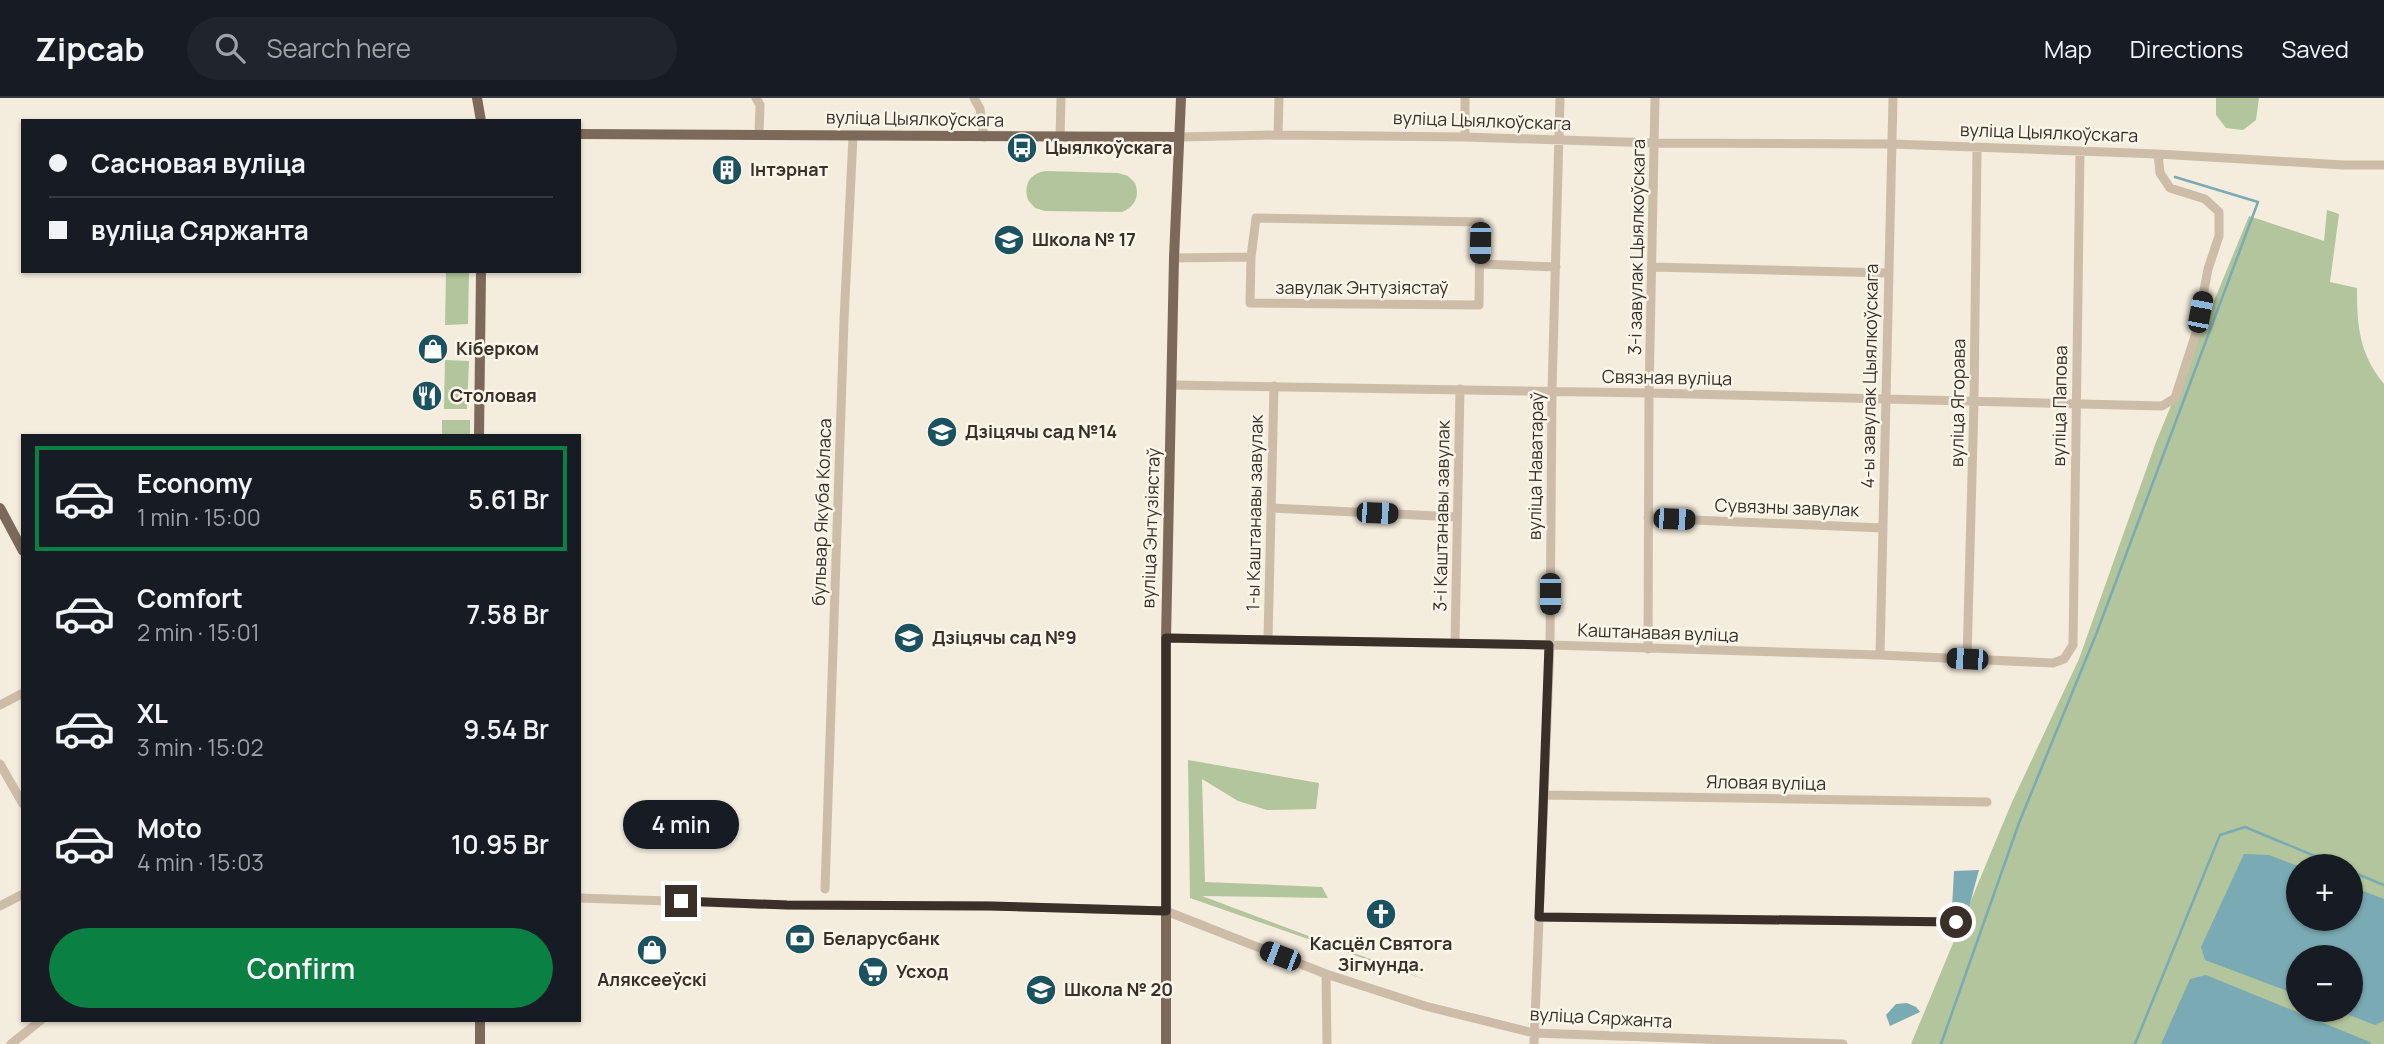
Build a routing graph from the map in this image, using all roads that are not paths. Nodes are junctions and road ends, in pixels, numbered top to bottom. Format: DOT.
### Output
graph roads {
  1 [pos="477,98"];
  2 [pos="756,98"];
  3 [pos="974,98"];
  4 [pos="1061,98"];
  5 [pos="1181,98"];
  6 [pos="1279,98"];
  7 [pos="1465,98"];
  8 [pos="1560,98"];
  9 [pos="1655,98"];
  10 [pos="1893,98"];
  11 [pos="481,119"];
  12 [pos="581,134"];
  13 [pos="760,134"];
  14 [pos="1278,135"];
  15 [pos="853,136"];
  16 [pos="984,137"];
  17 [pos="1179,137"];
  18 [pos="1465,137"];
  19 [pos="1060,138"];
  20 [pos="1559,140"];
  21 [pos="1655,143"];
  22 [pos="1893,145"];
  23 [pos="1977,149"];
  24 [pos="2080,151"];
  25 [pos="2158,154"];
  26 [pos="2384,165"];
  27 [pos="1251,257"];
  28 [pos="1174,258"];
  29 [pos="1480,264"];
  30 [pos="1556,267"];
  31 [pos="1652,267"];
  32 [pos="1888,272"];
  33 [pos="481,273"];
  34 [pos="1172,385"];
  35 [pos="1274,386"];
  36 [pos="1460,389"];
  37 [pos="1552,391"];
  38 [pos="1649,393"];
  39 [pos="1886,398"];
  40 [pos="1974,402"];
  41 [pos="2076,405"];
  42 [pos="479,434"];
  43 [pos="0,508"];
  44 [pos="1271,508"];
  45 [pos="1457,517"];
  46 [pos="1648,518"];
  47 [pos="1882,528"];
  48 [pos="21,547"];
  49 [pos="1166,638"];
  50 [pos="1268,640"];
  51 [pos="1455,643"];
  52 [pos="1549,645"];
  53 [pos="1648,649"];
  54 [pos="1880,655"];
  55 [pos="1967,659"];
  56 [pos="2064,659"];
  57 [pos="21,694"];
  58 [pos="0,705"];
  59 [pos="0,764"];
  60 [pos="1545,795"];
  61 [pos="21,801"];
  62 [pos="1987,802"];
  63 [pos="825,890"];
  64 [pos="21,895"];
  65 [pos="581,898"];
  66 [pos="0,906"];
  67 [pos="1166,911"];
  68 [pos="1539,917"];
  69 [pos="1956,922"];
  70 [pos="1326,974"];
  71 [pos="38,1022"];
  72 [pos="480,1022"];
  73 [pos="1534,1033"];
  74 [pos="11,1044"];
  75 [pos="480,1044"];
  76 [pos="1166,1044"];
  77 [pos="1328,1044"];
  78 [pos="1534,1044"];
  79 [pos="1843,1044"];
  1 -- 11 [label="main road"];
  2 -- 13 [label="street"];
  3 -- 16 [label="street"];
  4 -- 19 [label="street"];
  5 -- 17 [label="main road, вуліца Энтузіястаў"];
  6 -- 14 [label="street"];
  7 -- 18 [label="street"];
  8 -- 20 [label="street, вуліца Наватараў"];
  9 -- 21 [label="street, 3-і завулак Цыялкоўскага"];
  10 -- 22 [label="street, 4-ы завулак Цыялкоўскага"];
  12 -- 13 [label="main road, вуліца Цыялкоўскага"];
  13 -- 15 [label="main road, вуліца Цыялкоўскага"];
  14 -- 17 [label="street, вуліца Цыялкоўскага"];
  14 -- 18 [label="street, вуліца Цыялкоўскага"];
  15 -- 16 [label="main road, вуліца Цыялкоўскага"];
  15 -- 63 [label="street, бульвар Якуба Коласа"];
  16 -- 19 [label="main road, вуліца Цыялкоўскага"];
  17 -- 19 [label="main road, вуліца Цыялкоўскага"];
  17 -- 28 [label="main road, вуліца Энтузіястаў"];
  18 -- 20 [label="street, вуліца Цыялкоўскага"];
  20 -- 21 [label="street, вуліца Цыялкоўскага"];
  20 -- 30 [label="street, вуліца Наватараў"];
  21 -- 22 [label="street, вуліца Цыялкоўскага"];
  21 -- 31 [label="street, 3-і завулак Цыялкоўскага"];
  22 -- 23 [label="street, вуліца Цыялкоўскага"];
  22 -- 32 [label="street, 4-ы завулак Цыялкоўскага"];
  23 -- 24 [label="street, вуліца Цыялкоўскага"];
  23 -- 40 [label="street, вуліца Ягорава"];
  24 -- 25 [label="street, вуліца Цыялкоўскага"];
  24 -- 41 [label="street, вуліца Папова"];
  25 -- 26 [label="street, вуліца Цыялкоўскага"];
  25 -- 41 [label="street, Связная вуліца"];
  27 -- 28 [label="street"];
  27 -- 29 [label="street, завулак Энтузіястаў"];
  27 -- 29 [label="street, завулак Энтузіястаў"];
  28 -- 34 [label="main road, вуліца Энтузіястаў"];
  29 -- 30 [label="street"];
  30 -- 37 [label="street, вуліца Наватараў"];
  31 -- 32 [label="street"];
  31 -- 38 [label="street, 3-і завулак Цыялкоўскага"];
  32 -- 39 [label="street, 4-ы завулак Цыялкоўскага"];
  33 -- 42 [label="main road"];
  34 -- 35 [label="street, Связная вуліца"];
  34 -- 49 [label="main road, вуліца Энтузіястаў"];
  35 -- 36 [label="street, Связная вуліца"];
  35 -- 44 [label="street, 1-ы Каштанавы завулак"];
  36 -- 37 [label="street, Связная вуліца"];
  36 -- 45 [label="street, 3-і Каштанавы завулак"];
  37 -- 38 [label="street, Связная вуліца"];
  37 -- 52 [label="street, вуліца Наватараў"];
  38 -- 39 [label="street, Связная вуліца"];
  38 -- 46 [label="street, 3-і завулак Цыялкоўскага"];
  39 -- 40 [label="street, Связная вуліца"];
  39 -- 47 [label="street, 4-ы завулак Цыялкоўскага"];
  40 -- 41 [label="street, Связная вуліца"];
  40 -- 55 [label="street, вуліца Ягорава"];
  41 -- 56 [label="street, вуліца Папова"];
  43 -- 48 [label="main road"];
  44 -- 45 [label="street"];
  44 -- 50 [label="street, 1-ы Каштанавы завулак"];
  45 -- 51 [label="street, 3-і Каштанавы завулак"];
  46 -- 47 [label="street, Сувязны завулак"];
  46 -- 53 [label="street, 3-і завулак Цыялкоўскага"];
  47 -- 54 [label="street, 4-ы завулак Цыялкоўскага"];
  49 -- 50 [label="street, Каштанавая вуліца"];
  49 -- 67 [label="main road, вуліца Энтузіястаў"];
  50 -- 51 [label="street, Каштанавая вуліца"];
  51 -- 52 [label="street, Каштанавая вуліца"];
  52 -- 53 [label="street, Каштанавая вуліца"];
  52 -- 60 [label="street, вуліца Наватараў"];
  53 -- 54 [label="street, Каштанавая вуліца"];
  54 -- 55 [label="street, Каштанавая вуліца"];
  55 -- 56 [label="street, Каштанавая вуліца"];
  57 -- 58 [label="street"];
  59 -- 61 [label="street"];
  60 -- 62 [label="street, Яловая вуліца"];
  60 -- 68 [label="street, вуліца Наватараў"];
  64 -- 66 [label="street"];
  65 -- 67 [label="street, вуліца Сяржанта"];
  67 -- 70 [label="street, вуліца Сяржанта"];
  67 -- 76 [label="main road, вуліца Энтузіястаў"];
  68 -- 69 [label="street"];
  68 -- 73 [label="street, вуліца Наватараў"];
  70 -- 73 [label="street, вуліца Сяржанта"];
  70 -- 77 [label="street"];
  71 -- 74 [label="street"];
  72 -- 75 [label="main road"];
  73 -- 78 [label="street, вуліца Наватараў"];
  73 -- 79 [label="street, вуліца Сяржанта"];
}
